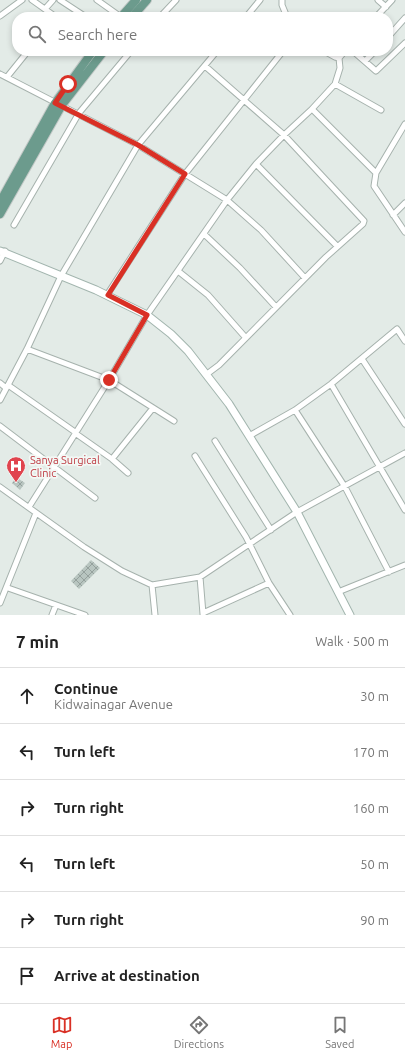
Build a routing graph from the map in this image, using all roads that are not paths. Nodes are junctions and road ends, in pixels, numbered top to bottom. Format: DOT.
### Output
graph roads {
  1 [pos="22,0"];
  2 [pos="32,0"];
  3 [pos="53,0"];
  4 [pos="60,0"];
  5 [pos="97,0"];
  6 [pos="136,0"];
  7 [pos="147,0"];
  8 [pos="176,0"];
  9 [pos="260,0"];
  10 [pos="282,0"];
  11 [pos="378,0"];
  12 [pos="392,0"];
  13 [pos="386,7"];
  14 [pos="45,9"];
  15 [pos="49,12"];
  16 [pos="78,12"];
  17 [pos="114,12"];
  18 [pos="125,12"];
  19 [pos="136,12"];
  20 [pos="165,12"];
  21 [pos="250,12"];
  22 [pos="285,12"];
  23 [pos="381,12"];
  24 [pos="0,16"];
  25 [pos="405,18"];
  26 [pos="393,31"];
  27 [pos="405,43"];
  28 [pos="393,55"];
  29 [pos="24,56"];
  30 [pos="90,56"];
  31 [pos="99,56"];
  32 [pos="127,56"];
  33 [pos="213,56"];
  34 [pos="279,56"];
  35 [pos="332,56"];
  36 [pos="360,56"];
  37 [pos="370,56"];
  38 [pos="392,56"];
  39 [pos="339,58"];
  40 [pos="365,61"];
  41 [pos="205,66"];
  42 [pos="0,74"];
  43 [pos="7,77"];
  44 [pos="334,84"];
  45 [pos="243,100"];
  46 [pos="59,104"];
  47 [pos="312,109"];
  48 [pos="381,110"];
  49 [pos="79,113"];
  50 [pos="405,124"];
  51 [pos="284,135"];
  52 [pos="138,145"];
  53 [pos="256,164"];
  54 [pos="376,173"];
  55 [pos="185,174"];
  56 [pos="227,200"];
  57 [pos="0,202"];
  58 [pos="405,203"];
  59 [pos="0,214"];
  60 [pos="393,214"];
  61 [pos="14,225"];
  62 [pos="405,232"];
  63 [pos="204,234"];
  64 [pos="337,246"];
  65 [pos="2,251"];
  66 [pos="0,261"];
  67 [pos="178,272"];
  68 [pos="61,276"];
  69 [pos="305,278"];
  70 [pos="108,295"];
  71 [pos="276,307"];
  72 [pos="147,315"];
  73 [pos="246,338"];
  74 [pos="405,341"];
  75 [pos="27,349"];
  76 [pos="362,358"];
  77 [pos="207,374"];
  78 [pos="109,380"];
  79 [pos="0,383"];
  80 [pos="331,384"];
  81 [pos="7,386"];
  82 [pos="0,400"];
  83 [pos="153,408"];
  84 [pos="295,410"];
  85 [pos="174,421"];
  86 [pos="405,424"];
  87 [pos="0,426"];
  88 [pos="75,433"];
  89 [pos="249,436"];
  90 [pos="215,441"];
  91 [pos="405,453"];
  92 [pos="195,456"];
  93 [pos="112,459"];
  94 [pos="53,467"];
  95 [pos="381,467"];
  96 [pos="128,473"];
  97 [pos="0,487"];
  98 [pos="345,487"];
  99 [pos="95,498"];
  100 [pos="29,507"];
  101 [pos="405,510"];
  102 [pos="297,512"];
  103 [pos="36,513"];
  104 [pos="271,530"];
  105 [pos="250,544"];
  106 [pos="405,565"];
  107 [pos="389,572"];
  108 [pos="200,577"];
  109 [pos="269,583"];
  110 [pos="152,585"];
  111 [pos="8,588"];
  112 [pos="338,592"];
  113 [pos="0,603"];
  114 [pos="56,605"];
  115 [pos="204,614"];
  116 [pos="52,615"];
  117 [pos="85,615"];
  118 [pos="155,615"];
  119 [pos="290,615"];
  120 [pos="350,615"];
  1 -- 24 [label="street"];
  2 -- 14 [label="street"];
  3 -- 14 [label="street"];
  4 -- 16 [label="street"];
  5 -- 17 [label="street"];
  6 -- 18 [label="main road"];
  7 -- 19 [label="main road"];
  8 -- 20 [label="street"];
  9 -- 21 [label="street"];
  10 -- 22 [label="street"];
  11 -- 13 [label="street"];
  12 -- 13 [label="street"];
  13 -- 23 [label="street"];
  14 -- 15 [label="street"];
  25 -- 26 [label="street"];
  27 -- 28 [label="street"];
  29 -- 43 [label="street"];
  30 -- 46 [label="main road"];
  31 -- 46 [label="main road"];
  32 -- 49 [label="street"];
  33 -- 41 [label="street"];
  34 -- 45 [label="street"];
  35 -- 39 [label="street"];
  36 -- 40 [label="street"];
  37 -- 40 [label="street"];
  38 -- 40 [label="street"];
  39 -- 44 [label="street"];
  41 -- 45 [label="street"];
  41 -- 52 [label="street"];
  42 -- 43 [label="street"];
  43 -- 46 [label="street"];
  44 -- 47 [label="street"];
  44 -- 48 [label="street"];
  45 -- 51 [label="street"];
  45 -- 55 [label="street"];
  46 -- 49 [label="street"];
  46 -- 57 [label="main road"];
  46 -- 59 [label="main road"];
  47 -- 51 [label="street"];
  47 -- 54 [label="street"];
  49 -- 52 [label="street"];
  49 -- 61 [label="street"];
  50 -- 54 [label="street"];
  51 -- 53 [label="street"];
  51 -- 64 [label="street"];
  52 -- 55 [label="street"];
  52 -- 68 [label="street"];
  53 -- 56 [label="street"];
  53 -- 64 [label="street"];
  54 -- 60 [label="street"];
  55 -- 56 [label="street"];
  55 -- 70 [label="street"];
  56 -- 63 [label="street"];
  56 -- 69 [label="street"];
  58 -- 60 [label="street"];
  60 -- 62 [label="street"];
  63 -- 67 [label="street"];
  63 -- 71 [label="street"];
  64 -- 69 [label="street"];
  65 -- 66 [label="street"];
  65 -- 68 [label="street"];
  67 -- 72 [label="street"];
  67 -- 73 [label="street"];
  68 -- 70 [label="street"];
  68 -- 75 [label="street"];
  69 -- 71 [label="street"];
  70 -- 72 [label="street"];
  71 -- 73 [label="street"];
  72 -- 77 [label="street"];
  72 -- 78 [label="street"];
  73 -- 77 [label="street"];
  74 -- 76 [label="street"];
  75 -- 78 [label="street"];
  75 -- 81 [label="street"];
  76 -- 80 [label="street"];
  76 -- 86 [label="street"];
  77 -- 89 [label="street"];
  78 -- 83 [label="street"];
  78 -- 88 [label="street"];
  79 -- 81 [label="street"];
  80 -- 84 [label="street"];
  80 -- 95 [label="street"];
  81 -- 82 [label="street"];
  81 -- 88 [label="street"];
  83 -- 85 [label="street"];
  83 -- 93 [label="street"];
  84 -- 89 [label="street"];
  84 -- 98 [label="street"];
  87 -- 94 [label="street"];
  88 -- 93 [label="street"];
  88 -- 94 [label="street"];
  89 -- 102 [label="street"];
  90 -- 104 [label="street"];
  91 -- 95 [label="street"];
  92 -- 105 [label="street"];
  93 -- 96 [label="street"];
  94 -- 99 [label="street"];
  94 -- 100 [label="street"];
  95 -- 98 [label="street"];
  95 -- 101 [label="street"];
  97 -- 100 [label="street"];
  98 -- 102 [label="street"];
  98 -- 107 [label="street"];
  100 -- 103 [label="street"];
  102 -- 104 [label="street"];
  102 -- 112 [label="street"];
  103 -- 110 [label="street"];
  103 -- 111 [label="street"];
  104 -- 105 [label="street"];
  105 -- 108 [label="street"];
  105 -- 109 [label="street"];
  106 -- 107 [label="street"];
  107 -- 112 [label="street"];
  108 -- 110 [label="street"];
  108 -- 115 [label="street"];
  109 -- 115 [label="street"];
  109 -- 119 [label="street"];
  110 -- 118 [label="street"];
  111 -- 113 [label="street"];
  111 -- 114 [label="street"];
  112 -- 120 [label="street"];
  114 -- 116 [label="street"];
  114 -- 117 [label="street"];
}
